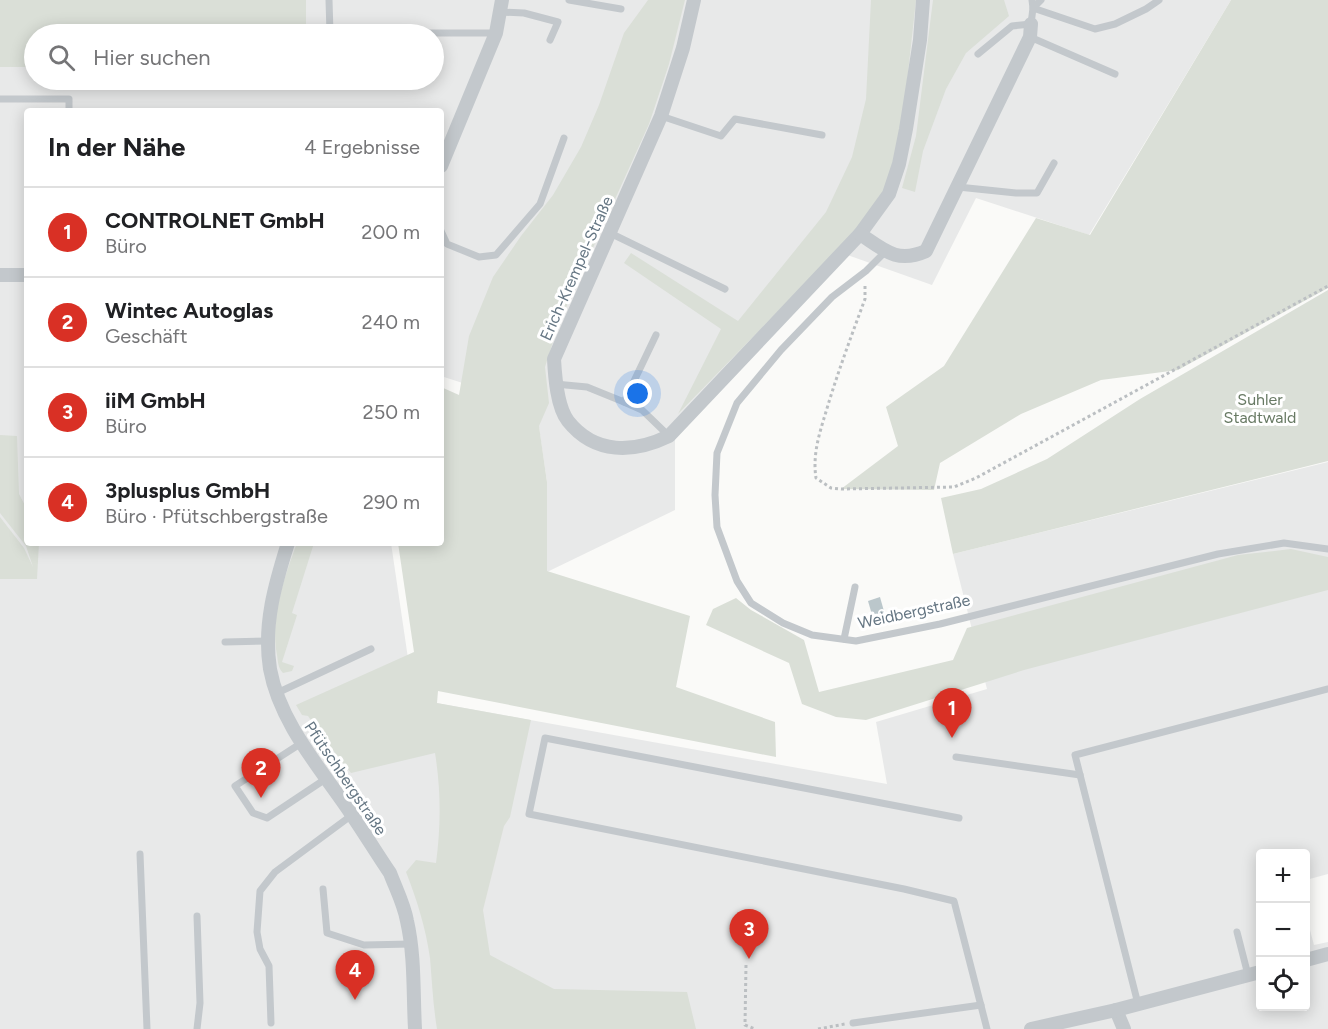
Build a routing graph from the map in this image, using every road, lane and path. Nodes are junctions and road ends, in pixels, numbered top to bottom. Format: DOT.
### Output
graph roads {
  1 [pos="330,0"];
  2 [pos="569,0"];
  3 [pos="694,0"];
  4 [pos="923,0"];
  5 [pos="1041,0"];
  6 [pos="1158,0"];
  7 [pos="1032,4"];
  8 [pos="502,6"];
  9 [pos="621,9"];
  10 [pos="330,24"];
  11 [pos="1031,30"];
  12 [pos="444,33"];
  13 [pos="496,33"];
  14 [pos="550,40"];
  15 [pos="978,54"];
  16 [pos="1115,74"];
  17 [pos="0,99"];
  18 [pos="69,108"];
  19 [pos="661,116"];
  20 [pos="822,135"];
  21 [pos="564,138"];
  22 [pos="444,158"];
  23 [pos="1054,163"];
  24 [pos="958,187"];
  25 [pos="610,232"];
  26 [pos="860,234"];
  27 [pos="444,238"];
  28 [pos="886,251"];
  29 [pos="866,271"];
  30 [pos="0,275"];
  31 [pos="24,275"];
  32 [pos="1328,285"];
  33 [pos="725,289"];
  34 [pos="656,335"];
  35 [pos="555,384"];
  36 [pos="624,402"];
  37 [pos="669,436"];
  38 [pos="287,546"];
  39 [pos="1328,549"];
  40 [pos="855,587"];
  41 [pos="844,639"];
  42 [pos="268,641"];
  43 [pos="225,642"];
  44 [pos="371,649"];
  45 [pos="1328,689"];
  46 [pos="277,693"];
  47 [pos="303,742"];
  48 [pos="956,757"];
  49 [pos="1080,775"];
  50 [pos="327,778"];
  51 [pos="352,815"];
  52 [pos="959,818"];
  53 [pos="140,854"];
  54 [pos="323,889"];
  55 [pos="197,916"];
  56 [pos="1237,932"];
  57 [pos="411,944"];
  58 [pos="1328,954"];
  59 [pos="1310,959"];
  60 [pos="746,965"];
  61 [pos="1254,973"];
  62 [pos="1138,1004"];
  63 [pos="981,1005"];
  64 [pos="1116,1010"];
  65 [pos="271,1023"];
  66 [pos="853,1023"];
  67 [pos="745,1027"];
  68 [pos="147,1029"];
  69 [pos="196,1029"];
  70 [pos="415,1029"];
  71 [pos="755,1029"];
  72 [pos="819,1029"];
  73 [pos="987,1029"];
  74 [pos="1031,1029"];
  75 [pos="1124,1029"];
  1 -- 10 [label="lane"];
  2 -- 9 [label="lane"];
  3 -- 19 [label="street, Erich-Krempel-Straße"];
  4 -- 26 [label="street, Erich-Krempel-Straße"];
  5 -- 7 [label="lane"];
  6 -- 7 [label="lane"];
  7 -- 11 [label="lane"];
  8 -- 13 [label="street"];
  8 -- 14 [label="lane"];
  11 -- 15 [label="lane"];
  11 -- 16 [label="lane"];
  11 -- 24 [label="street"];
  12 -- 13 [label="lane"];
  13 -- 22 [label="street"];
  17 -- 18 [label="lane"];
  19 -- 20 [label="lane"];
  19 -- 25 [label="street, Erich-Krempel-Straße"];
  21 -- 27 [label="lane"];
  23 -- 24 [label="lane"];
  24 -- 28 [label="street"];
  25 -- 33 [label="lane"];
  25 -- 35 [label="street, Erich-Krempel-Straße"];
  26 -- 28 [label="street"];
  26 -- 37 [label="street, Erich-Krempel-Straße"];
  28 -- 29 [label="lane, Weidbergstraße"];
  29 -- 32 [label="path"];
  29 -- 41 [label="lane, Weidbergstraße"];
  30 -- 31 [label="street"];
  34 -- 36 [label="lane"];
  35 -- 36 [label="lane"];
  35 -- 37 [label="street, Erich-Krempel-Straße"];
  36 -- 37 [label="lane"];
  38 -- 42 [label="street, Pfütschbergstraße"];
  39 -- 41 [label="lane, Weidbergstraße"];
  40 -- 41 [label="lane"];
  42 -- 43 [label="lane"];
  42 -- 46 [label="street, Pfütschbergstraße"];
  44 -- 46 [label="lane"];
  45 -- 49 [label="lane"];
  46 -- 47 [label="street, Pfütschbergstraße"];
  47 -- 50 [label="street, Pfütschbergstraße"];
  47 -- 50 [label="lane"];
  48 -- 49 [label="lane"];
  49 -- 62 [label="lane"];
  50 -- 51 [label="street, Pfütschbergstraße"];
  51 -- 57 [label="street, Pfütschbergstraße"];
  51 -- 65 [label="lane"];
  52 -- 63 [label="lane"];
  53 -- 68 [label="lane"];
  54 -- 57 [label="lane"];
  55 -- 69 [label="lane"];
  56 -- 61 [label="lane"];
  57 -- 70 [label="street, Pfütschbergstraße"];
  58 -- 59 [label="street"];
  60 -- 67 [label="path"];
  61 -- 62 [label="street"];
  62 -- 64 [label="street"];
  63 -- 66 [label="lane"];
  63 -- 73 [label="lane"];
  64 -- 74 [label="street"];
  64 -- 75 [label="street"];
  66 -- 72 [label="path"];
  67 -- 71 [label="path"];
}
